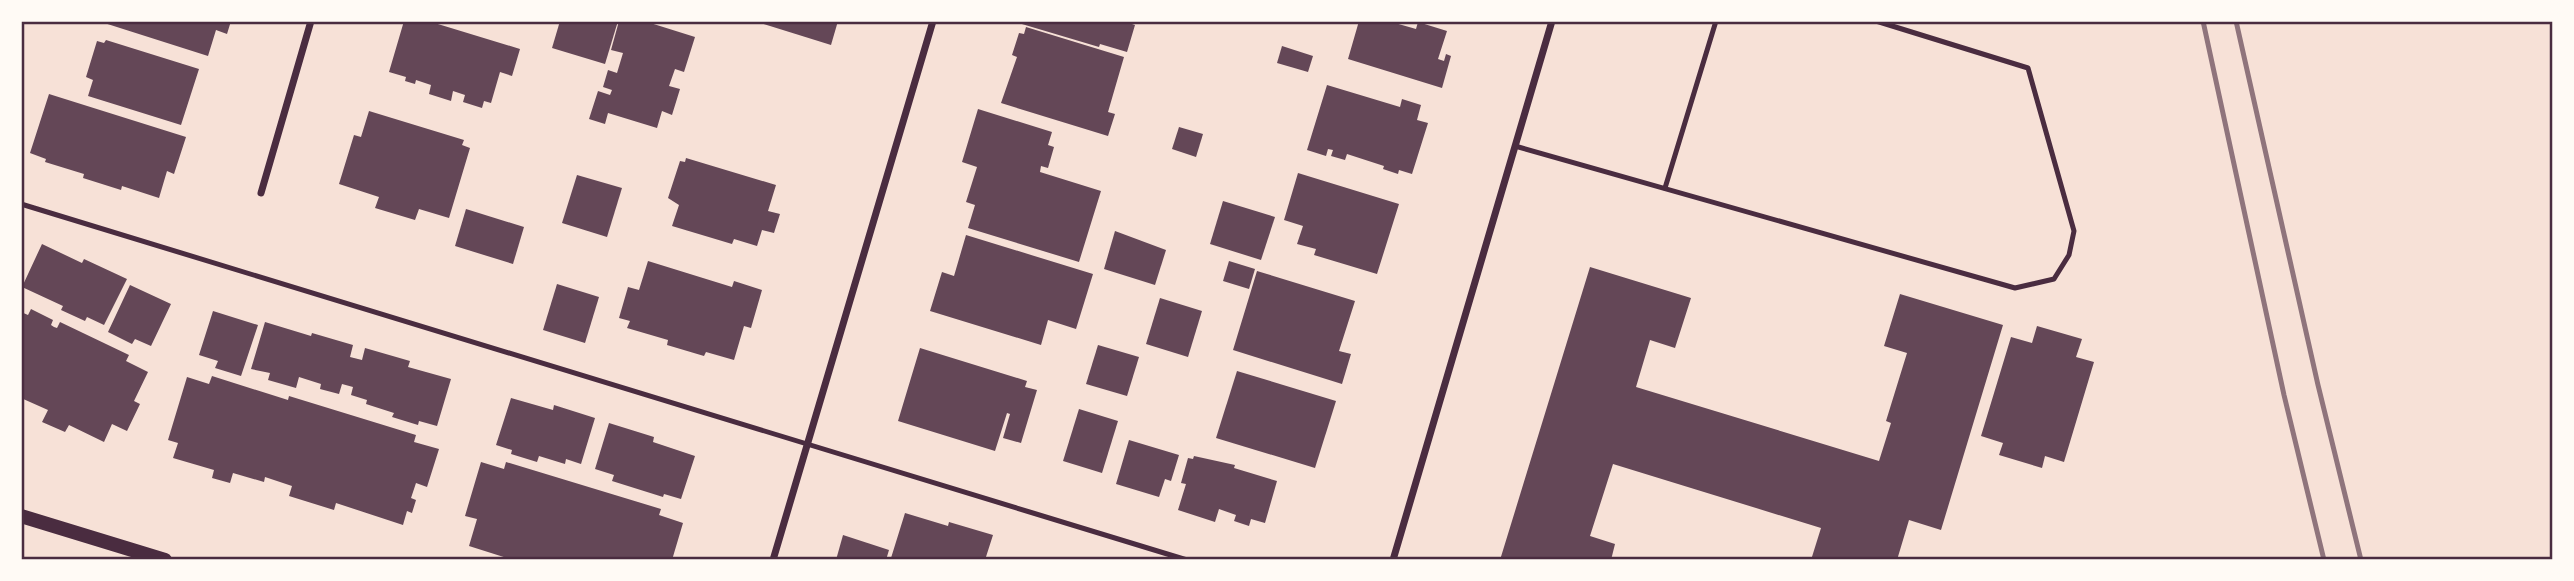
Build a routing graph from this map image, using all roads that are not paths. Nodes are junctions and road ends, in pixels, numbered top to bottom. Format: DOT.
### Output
graph roads {
  1 [pos="312,21"];
  2 [pos="933,21"];
  3 [pos="1552,21"];
  4 [pos="1716,21"];
  5 [pos="1877,21"];
  6 [pos="1515,146"];
  7 [pos="1665,188"];
  8 [pos="261,193"];
  9 [pos="21,204"];
  10 [pos="808,445"];
  11 [pos="21,516"];
  12 [pos="165,560"];
  13 [pos="773,560"];
  14 [pos="1187,560"];
  15 [pos="1393,560"];
  1 -- 8 [label="street"];
  2 -- 10 [label="street"];
  3 -- 6 [label="street"];
  4 -- 7 [label="lane"];
  5 -- 7 [label="lane"];
  6 -- 7 [label="lane"];
  6 -- 15 [label="street"];
  9 -- 10 [label="lane"];
  10 -- 13 [label="street"];
  10 -- 14 [label="lane"];
  11 -- 12 [label="main road"];
}
